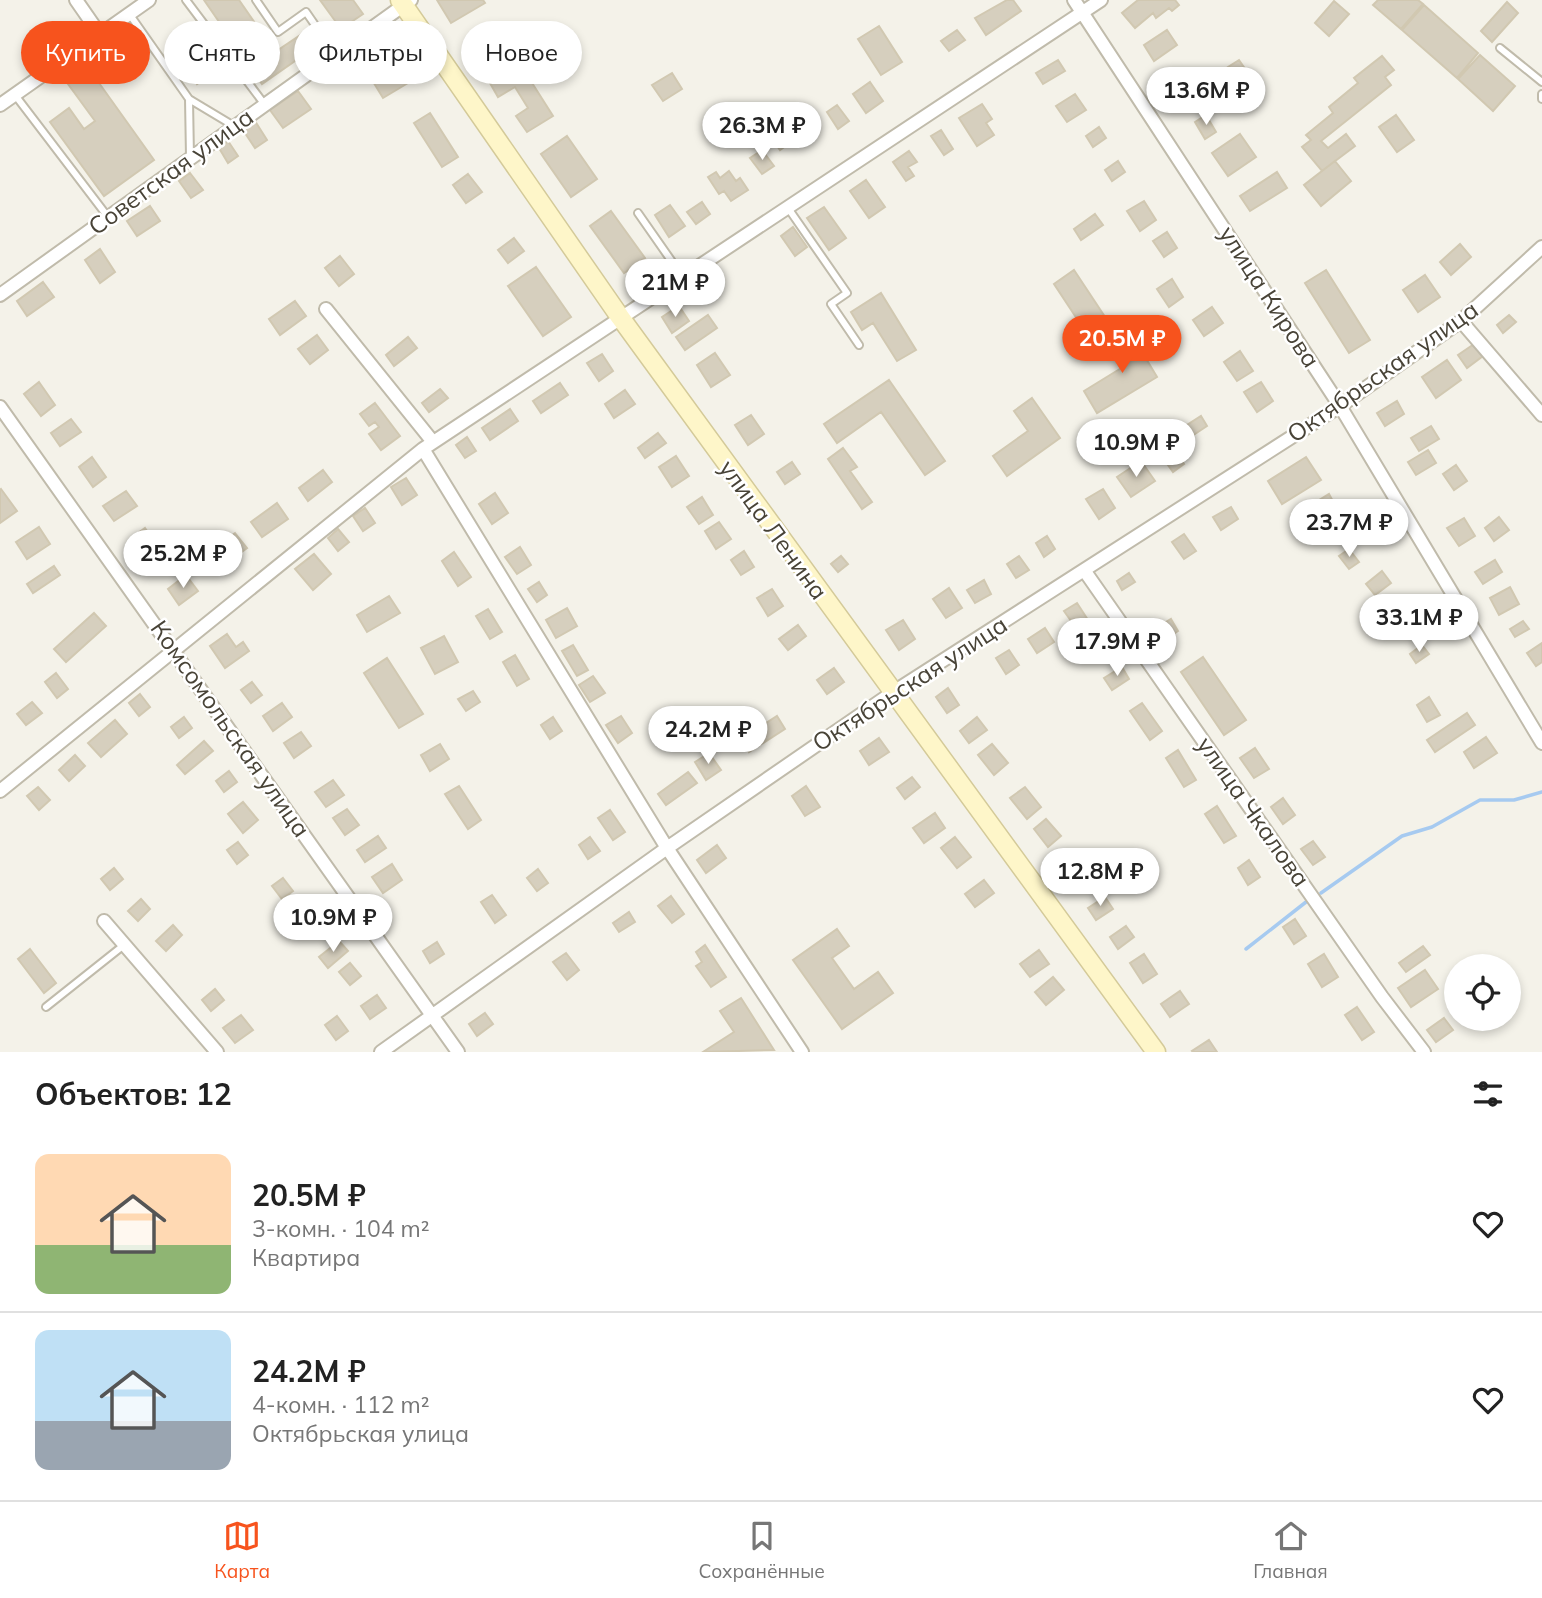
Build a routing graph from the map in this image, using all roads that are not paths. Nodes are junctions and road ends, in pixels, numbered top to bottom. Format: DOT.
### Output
graph roads {
  1 [pos="76,0"];
  2 [pos="149,0"];
  3 [pos="186,0"];
  4 [pos="256,0"];
  5 [pos="1073,0"];
  6 [pos="1101,0"];
  7 [pos="405,2"];
  8 [pos="130,15"];
  9 [pos="1084,15"];
  10 [pos="91,21"];
  11 [pos="122,21"];
  12 [pos="312,21"];
  13 [pos="379,21"];
  14 [pos="1500,48"];
  15 [pos="1542,82"];
  16 [pos="30,84"];
  17 [pos="294,84"];
  18 [pos="15,94"];
  19 [pos="190,99"];
  20 [pos="0,105"];
  21 [pos="265,105"];
  22 [pos="234,127"];
  23 [pos="190,158"];
  24 [pos="787,207"];
  25 [pos="638,213"];
  26 [pos="108,217"];
  27 [pos="1542,247"];
  28 [pos="681,276"];
  29 [pos="0,295"];
  30 [pos="326,309"];
  31 [pos="620,317"];
  32 [pos="1461,321"];
  33 [pos="859,345"];
  34 [pos="1340,406"];
  35 [pos="0,407"];
  36 [pos="1542,415"];
  37 [pos="428,445"];
  38 [pos="1084,570"];
  39 [pos="173,649"];
  40 [pos="892,693"];
  41 [pos="1542,743"];
  42 [pos="0,791"];
  43 [pos="667,848"];
  44 [pos="104,921"];
  45 [pos="124,945"];
  46 [pos="46,1007"];
  47 [pos="433,1015"];
  48 [pos="216,1052"];
  49 [pos="381,1052"];
  50 [pos="458,1052"];
  51 [pos="802,1052"];
  52 [pos="1156,1052"];
  53 [pos="1424,1052"];
  1 -- 10 [label="street"];
  2 -- 8 [label="street"];
  3 -- 21 [label="lane"];
  4 -- 12 [label="lane"];
  5 -- 9 [label="street, улица Кирова"];
  6 -- 9 [label="street"];
  7 -- 13 [label="street, Советская улица"];
  7 -- 31 [label="main road, улица Ленина"];
  8 -- 11 [label="street"];
  8 -- 19 [label="lane"];
  9 -- 24 [label="street"];
  9 -- 34 [label="street, улица Кирова"];
  14 -- 15 [label="lane"];
  16 -- 18 [label="street"];
  17 -- 21 [label="street, Советская улица"];
  18 -- 20 [label="street"];
  18 -- 26 [label="lane"];
  19 -- 22 [label="lane"];
  19 -- 23 [label="lane"];
  21 -- 22 [label="street, Советская улица"];
  22 -- 23 [label="street, Советская улица"];
  23 -- 26 [label="street, Советская улица"];
  24 -- 28 [label="street"];
  24 -- 33 [label="lane"];
  25 -- 28 [label="lane"];
  26 -- 29 [label="street, Советская улица"];
  27 -- 32 [label="street, Октябрьская улица"];
  28 -- 31 [label="street"];
  30 -- 37 [label="street"];
  31 -- 37 [label="street"];
  31 -- 40 [label="main road, улица Ленина"];
  32 -- 34 [label="street, Октябрьская улица"];
  32 -- 36 [label="street"];
  34 -- 38 [label="street, Октябрьская улица"];
  34 -- 41 [label="street, улица Кирова"];
  35 -- 39 [label="street, Комсомольская улица"];
  37 -- 39 [label="street"];
  37 -- 43 [label="street"];
  38 -- 40 [label="street, Октябрьская улица"];
  38 -- 53 [label="street, улица Чкалова"];
  39 -- 42 [label="street"];
  39 -- 47 [label="street, Комсомольская улица"];
  40 -- 43 [label="street, Октябрьская улица"];
  40 -- 52 [label="main road, улица Ленина"];
  43 -- 47 [label="street, Октябрьская улица"];
  43 -- 51 [label="street"];
  44 -- 45 [label="street"];
  45 -- 46 [label="lane"];
  45 -- 48 [label="street"];
  47 -- 49 [label="street, Октябрьская улица"];
  47 -- 50 [label="street, Комсомольская улица"];
}
